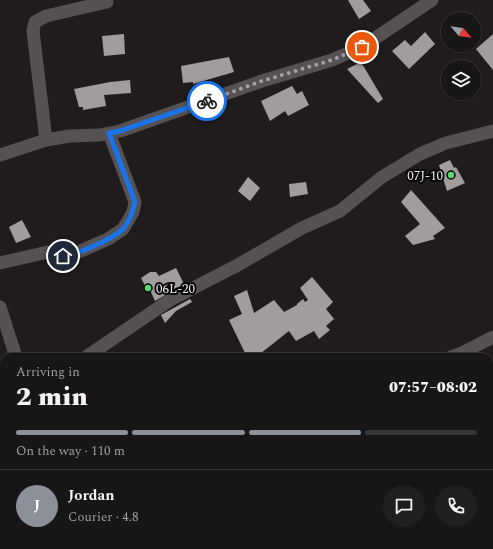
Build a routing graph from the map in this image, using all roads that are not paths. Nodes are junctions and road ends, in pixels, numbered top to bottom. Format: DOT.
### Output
graph roads {
  1 [pos="432,0"];
  2 [pos="107,2"];
  3 [pos="493,131"];
  4 [pos="109,133"];
  5 [pos="46,140"];
  6 [pos="0,155"];
  7 [pos="0,263"];
  8 [pos="0,307"];
  9 [pos="493,337"];
  10 [pos="15,353"];
  11 [pos="92,353"];
  12 [pos="462,353"];
  1 -- 4 [label="street"];
  2 -- 5 [label="street"];
  3 -- 11 [label="street"];
  4 -- 5 [label="street"];
  4 -- 7 [label="street"];
  5 -- 6 [label="street"];
  8 -- 10 [label="street"];
  9 -- 12 [label="street"];
}
